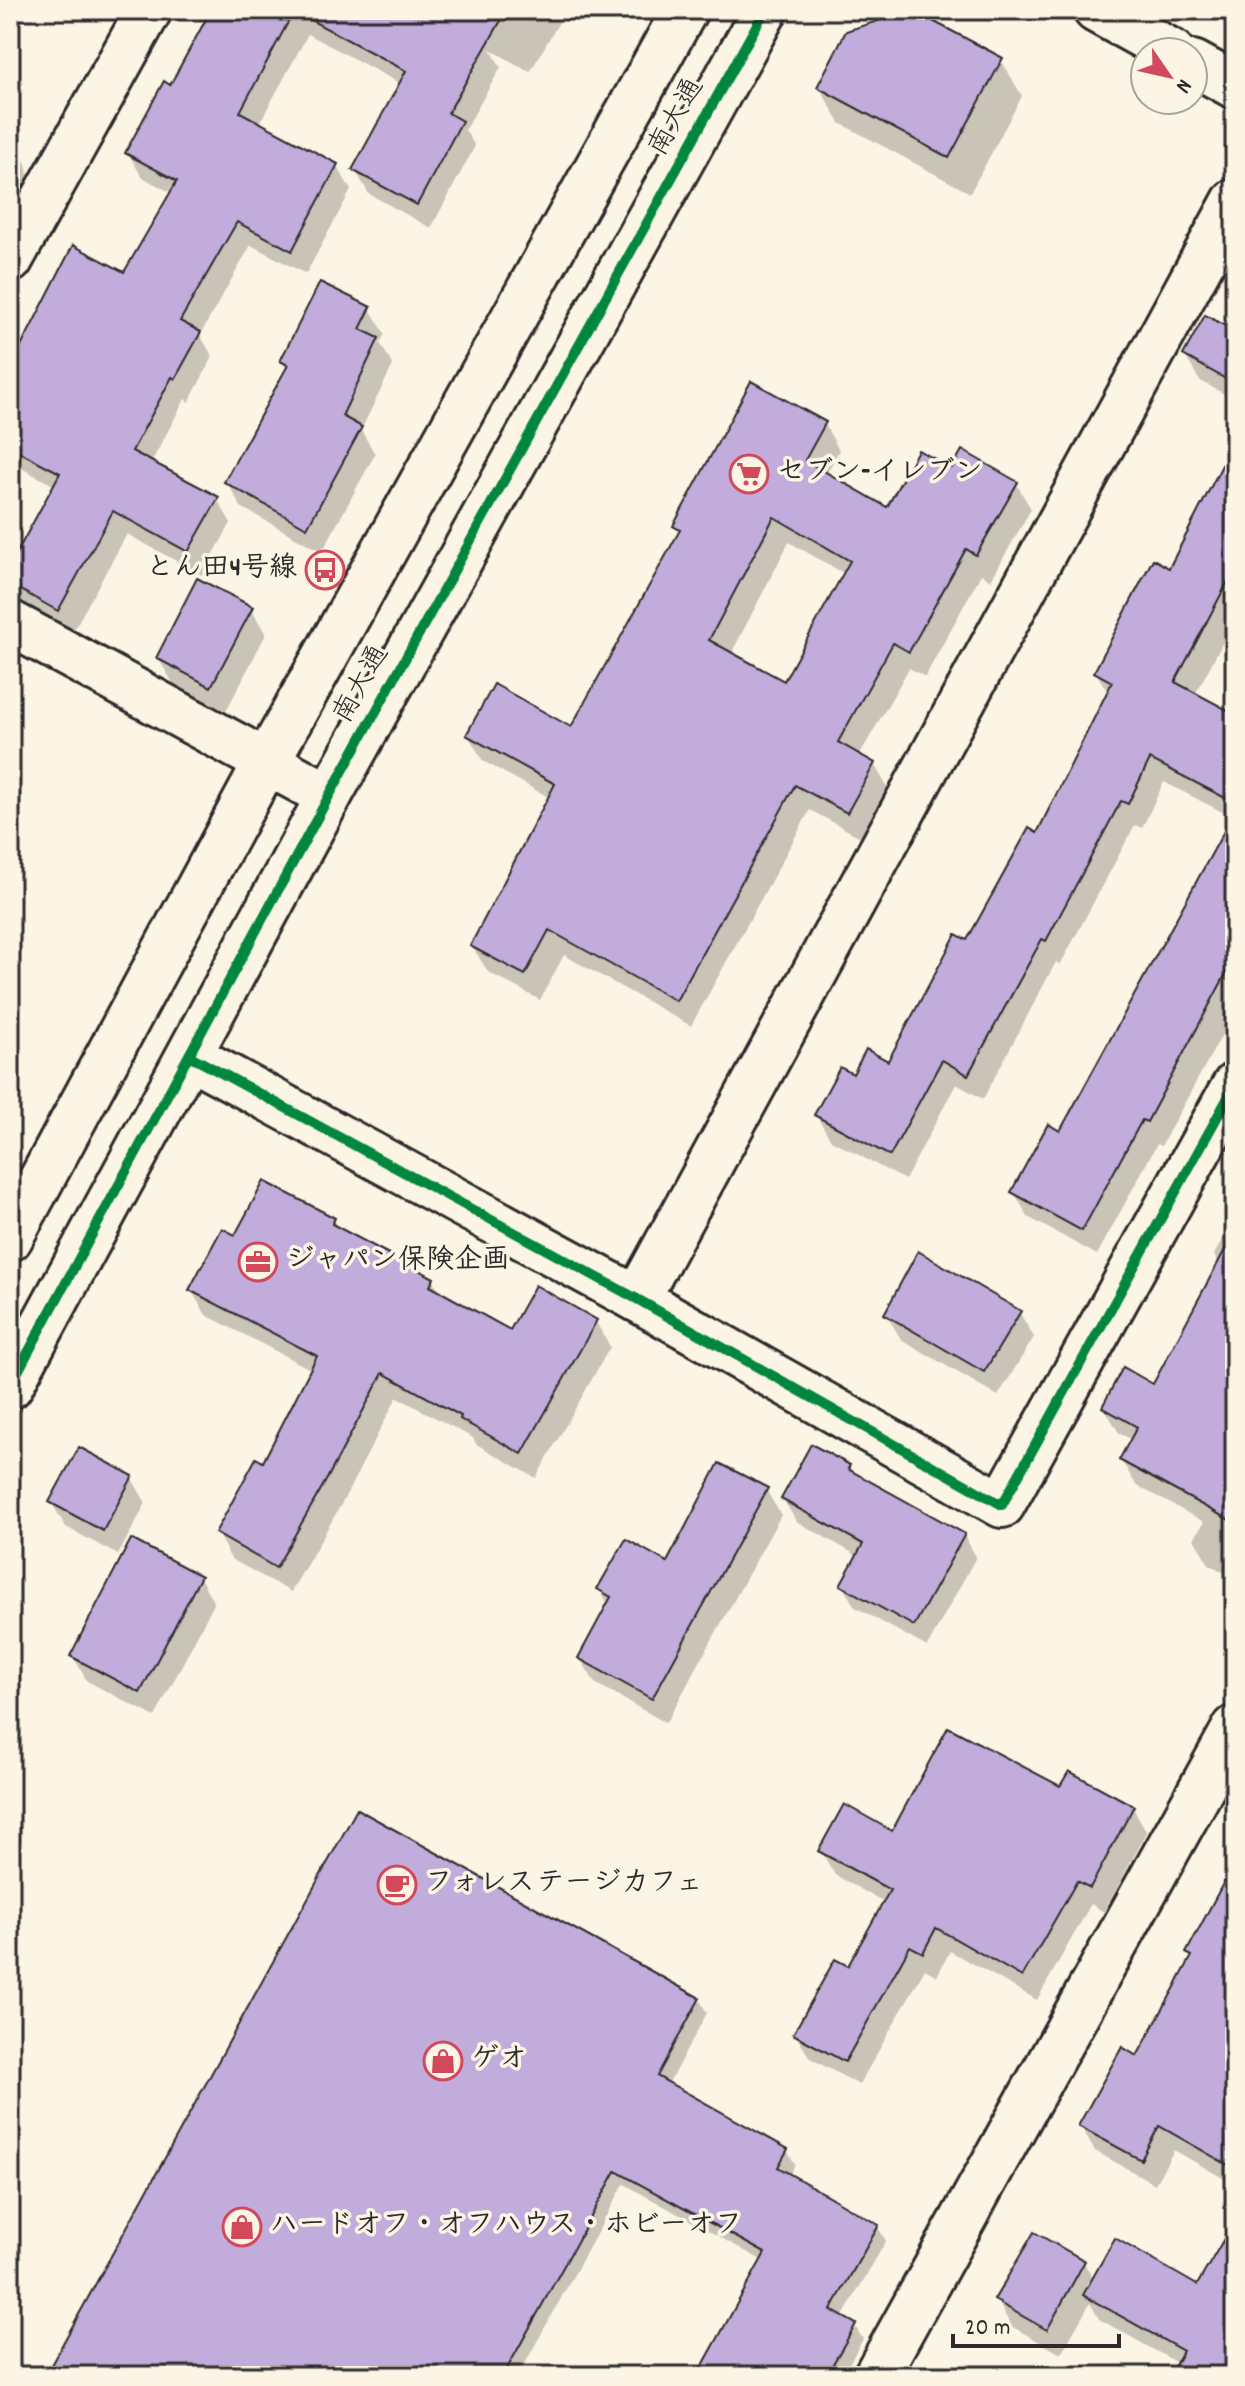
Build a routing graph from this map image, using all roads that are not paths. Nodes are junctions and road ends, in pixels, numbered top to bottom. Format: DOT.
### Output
graph roads {
  1 [pos="149,10"];
  2 [pos="685,10"];
  3 [pos="765,10"];
  4 [pos="1096,10"];
  5 [pos="1143,36"];
  6 [pos="1209,72"];
  7 [pos="1235,86"];
  8 [pos="1235,201"];
  9 [pos="10,260"];
  10 [pos="10,623"];
  11 [pos="266,763"];
  12 [pos="329,796"];
  13 [pos="190,1056"];
  14 [pos="1235,1085"];
  15 [pos="10,1238"];
  16 [pos="637,1299"];
  17 [pos="10,1386"];
  18 [pos="1235,1728"];
  19 [pos="876,2376"];
  1 -- 9 [label="street"];
  2 -- 11 [label="street, 南大通"];
  3 -- 12 [label="street, 南大通"];
  4 -- 5 [label="street"];
  6 -- 7 [label="street"];
  8 -- 16 [label="street"];
  10 -- 11 [label="street"];
  11 -- 12 [label="street"];
  11 -- 15 [label="street, 南大通"];
  12 -- 13 [label="street, 南大通"];
  13 -- 16 [label="street"];
  13 -- 17 [label="street, 南大通"];
  14 -- 16 [label="street"];
  18 -- 19 [label="street"];
}
